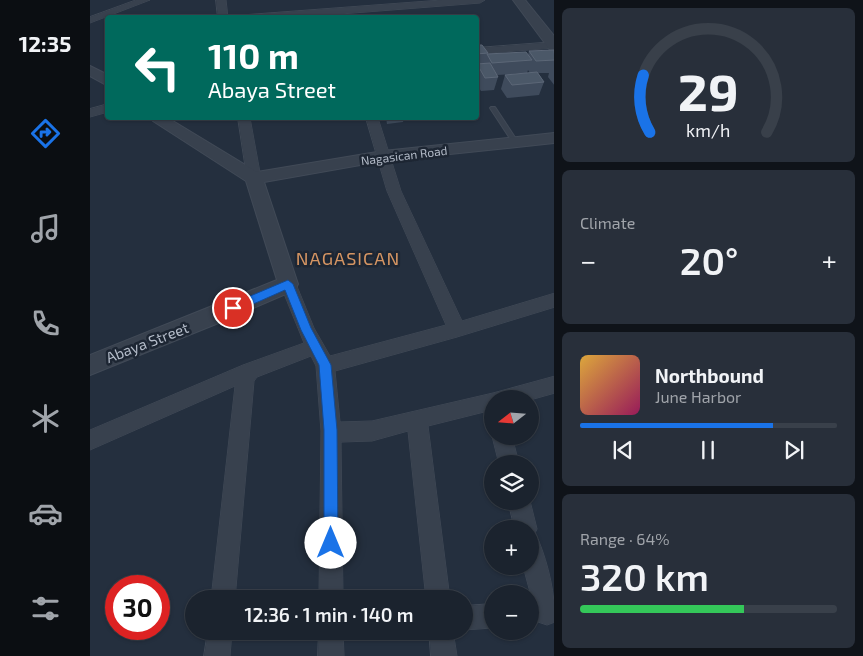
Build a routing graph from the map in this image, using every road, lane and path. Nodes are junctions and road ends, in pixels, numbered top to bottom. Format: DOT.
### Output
graph roads {
  1 [pos="146,0"];
  2 [pos="221,0"];
  3 [pos="480,0"];
  4 [pos="520,0"];
  5 [pos="339,9"];
  6 [pos="223,15"];
  7 [pos="276,15"];
  8 [pos="90,20"];
  9 [pos="554,46"];
  10 [pos="479,51"];
  11 [pos="90,70"];
  12 [pos="105,80"];
  13 [pos="494,108"];
  14 [pos="105,109"];
  15 [pos="90,114"];
  16 [pos="161,120"];
  17 [pos="244,120"];
  18 [pos="373,120"];
  19 [pos="554,138"];
  20 [pos="515,142"];
  21 [pos="383,156"];
  22 [pos="254,178"];
  23 [pos="288,284"];
  24 [pos="554,300"];
  25 [pos="457,330"];
  26 [pos="316,346"];
  27 [pos="90,364"];
  28 [pos="325,365"];
  29 [pos="250,371"];
  30 [pos="554,384"];
  31 [pos="532,390"];
  32 [pos="484,403"];
  33 [pos="417,421"];
  34 [pos="331,430"];
  35 [pos="90,440"];
  36 [pos="536,575"];
  37 [pos="224,590"];
  38 [pos="331,590"];
  39 [pos="437,590"];
  40 [pos="544,613"];
  41 [pos="219,640"];
  42 [pos="331,640"];
  43 [pos="442,640"];
  44 [pos="217,656"];
  45 [pos="331,656"];
  46 [pos="444,656"];
  1 -- 8 [label="street"];
  2 -- 6 [label="street"];
  3 -- 5 [label="street"];
  4 -- 9 [label="street"];
  5 -- 7 [label="street"];
  9 -- 10 [label="street"];
  11 -- 12 [label="street"];
  13 -- 20 [label="lane"];
  14 -- 15 [label="street"];
  16 -- 22 [label="street"];
  17 -- 22 [label="street"];
  18 -- 21 [label="street"];
  19 -- 20 [label="street, Nagasican Road"];
  20 -- 21 [label="street, Nagasican Road"];
  21 -- 22 [label="street, Nagasican Road"];
  21 -- 25 [label="street"];
  22 -- 23 [label="street"];
  23 -- 26 [label="street"];
  23 -- 27 [label="street, Abaya Street"];
  24 -- 25 [label="street"];
  25 -- 28 [label="street"];
  26 -- 28 [label="street"];
  26 -- 29 [label="street"];
  28 -- 34 [label="street"];
  29 -- 35 [label="street"];
  29 -- 37 [label="street"];
  30 -- 31 [label="street"];
  32 -- 33 [label="street"];
  33 -- 34 [label="street"];
  33 -- 39 [label="street"];
  34 -- 38 [label="street"];
  36 -- 40 [label="street"];
  41 -- 44 [label="street"];
  42 -- 45 [label="street"];
  43 -- 46 [label="street"];
}
